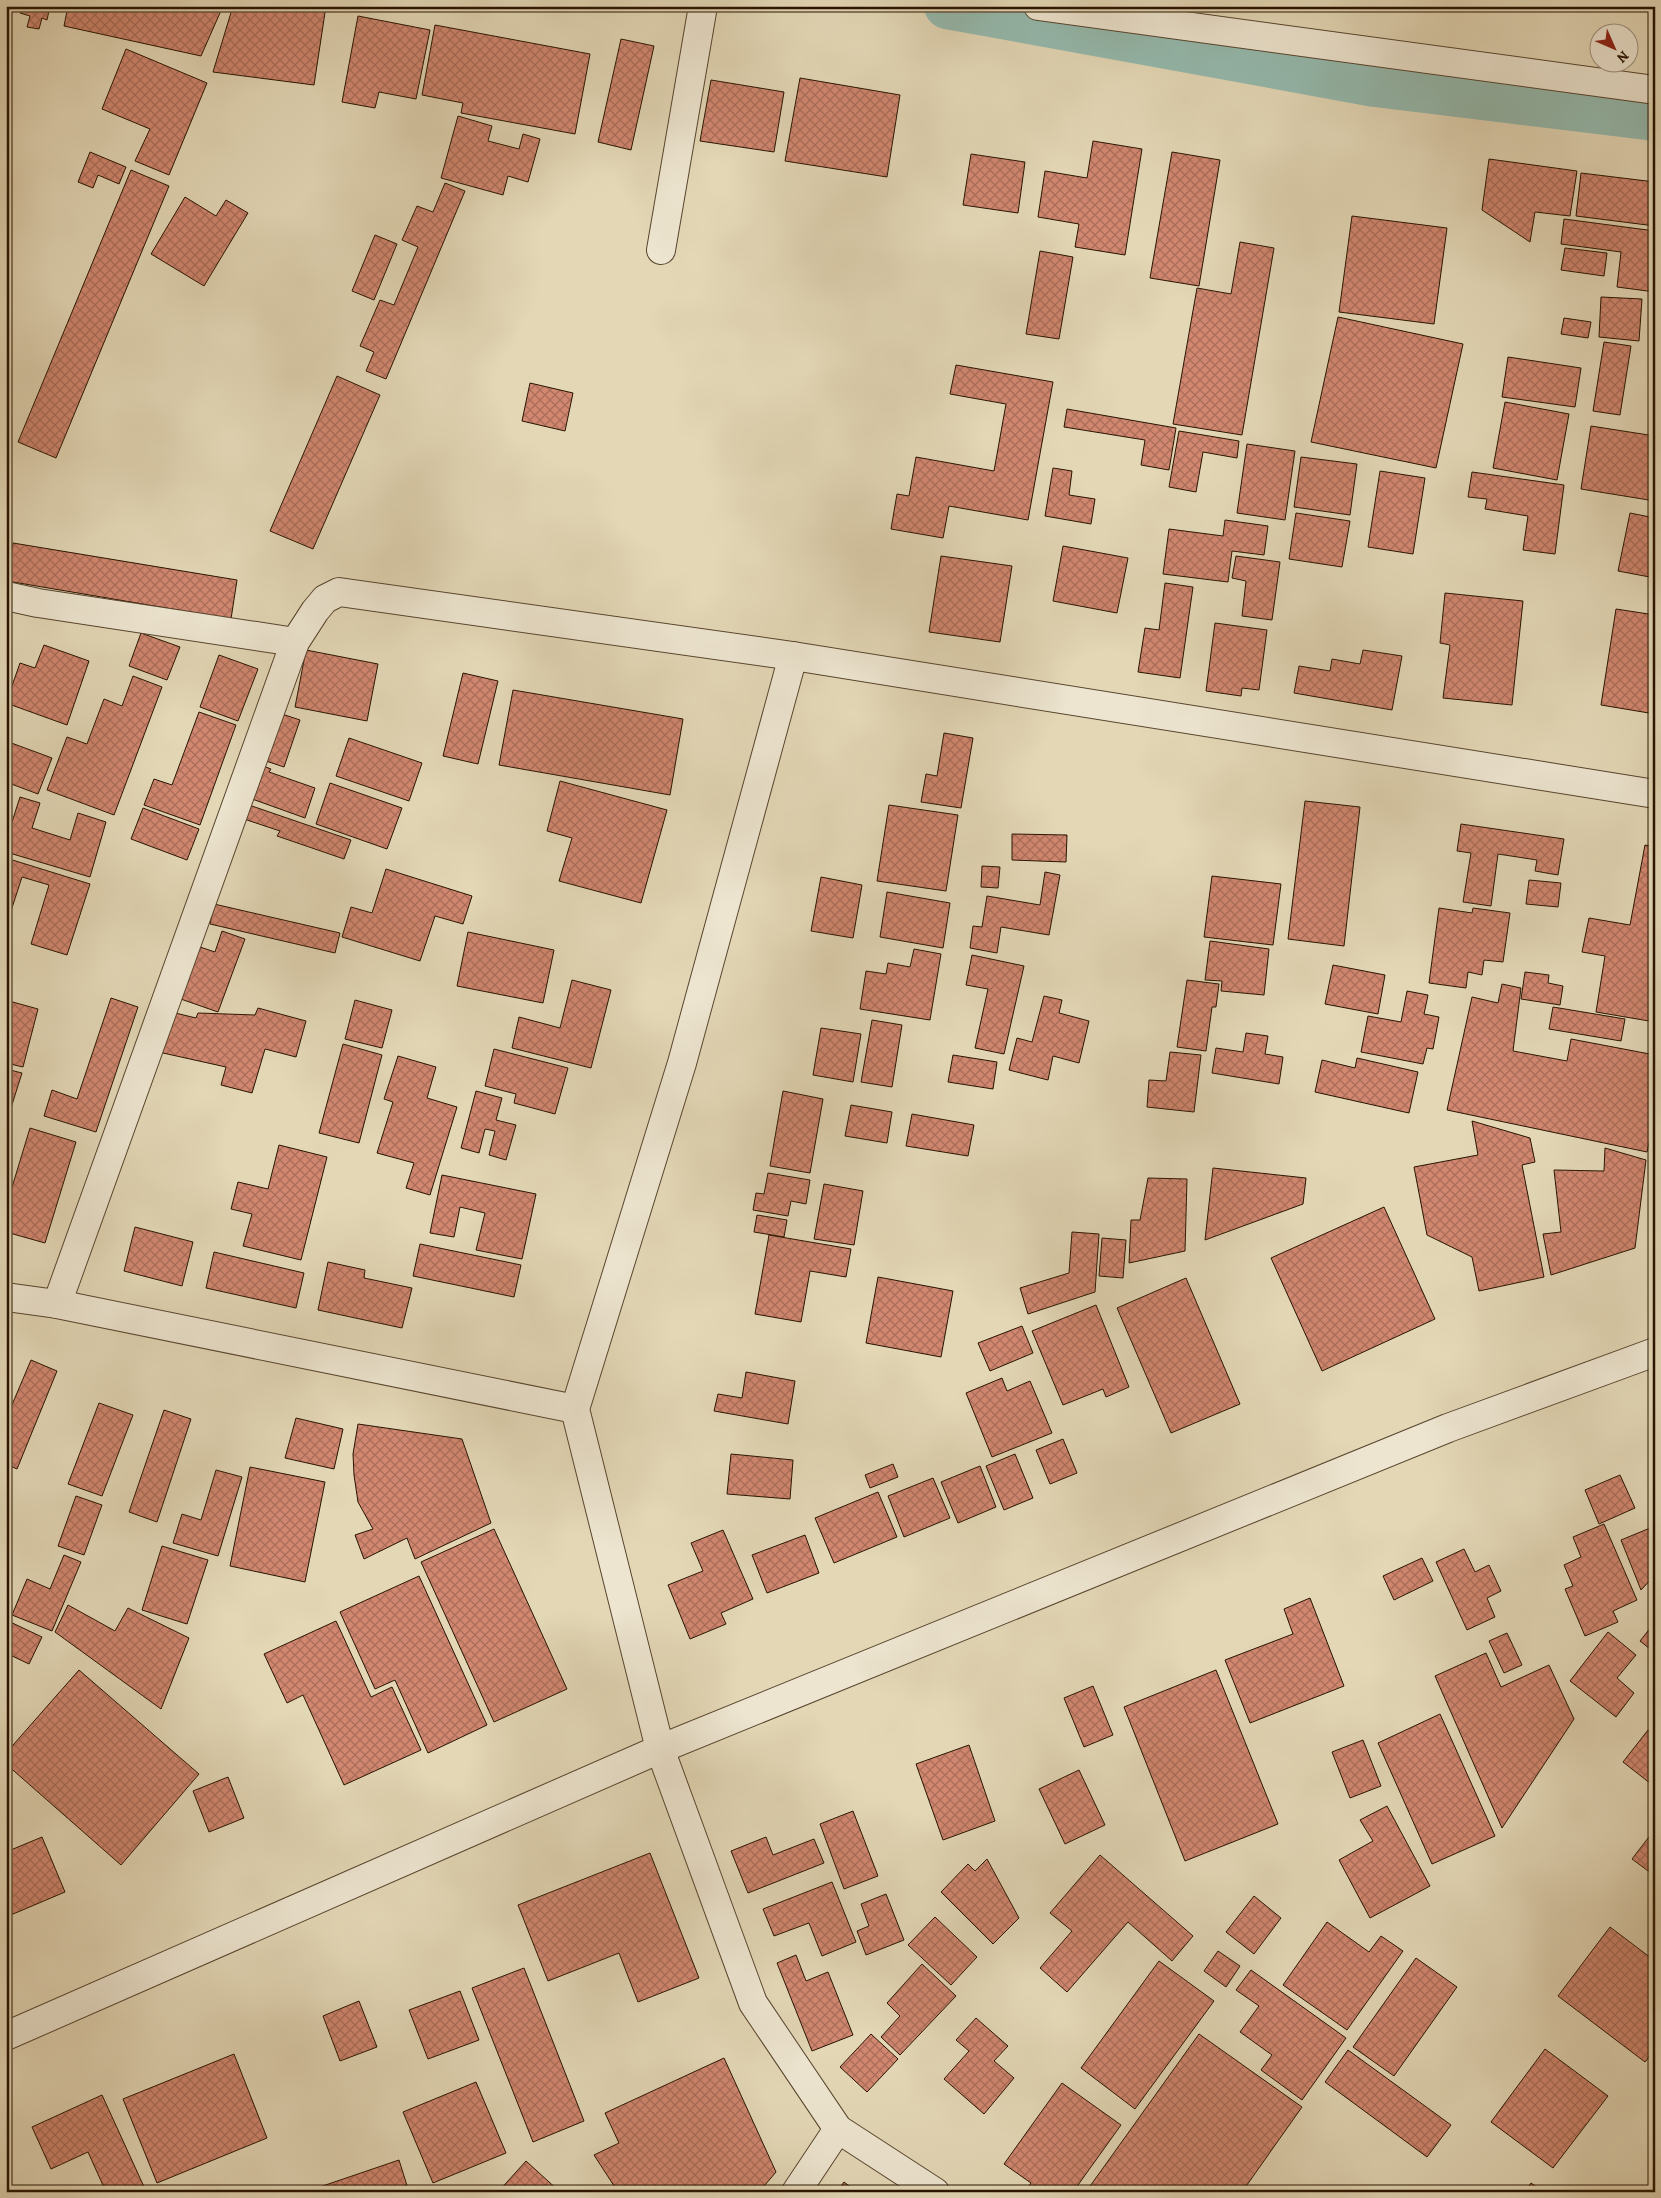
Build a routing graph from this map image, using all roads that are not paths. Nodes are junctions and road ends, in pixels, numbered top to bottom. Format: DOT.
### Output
graph roads {
  1 [pos="1038,6"];
  2 [pos="701,15"];
  3 [pos="1655,90"];
  4 [pos="662,250"];
  5 [pos="6,596"];
  6 [pos="295,642"];
  7 [pos="793,656"];
  8 [pos="1655,794"];
  9 [pos="6,1297"];
  10 [pos="57,1304"];
  11 [pos="1655,1352"];
  12 [pos="575,1409"];
  13 [pos="660,1749"];
  14 [pos="6,2036"];
  15 [pos="838,2129"];
  16 [pos="796,2192"];
  17 [pos="935,2192"];
  1 -- 3 [label="street"];
  2 -- 4 [label="street"];
  5 -- 6 [label="street"];
  6 -- 7 [label="street"];
  6 -- 10 [label="street"];
  7 -- 8 [label="street"];
  7 -- 12 [label="street"];
  9 -- 10 [label="street"];
  10 -- 12 [label="street"];
  11 -- 13 [label="street"];
  12 -- 13 [label="street"];
  13 -- 14 [label="street"];
  13 -- 15 [label="street"];
  15 -- 16 [label="street"];
  15 -- 17 [label="street"];
}
